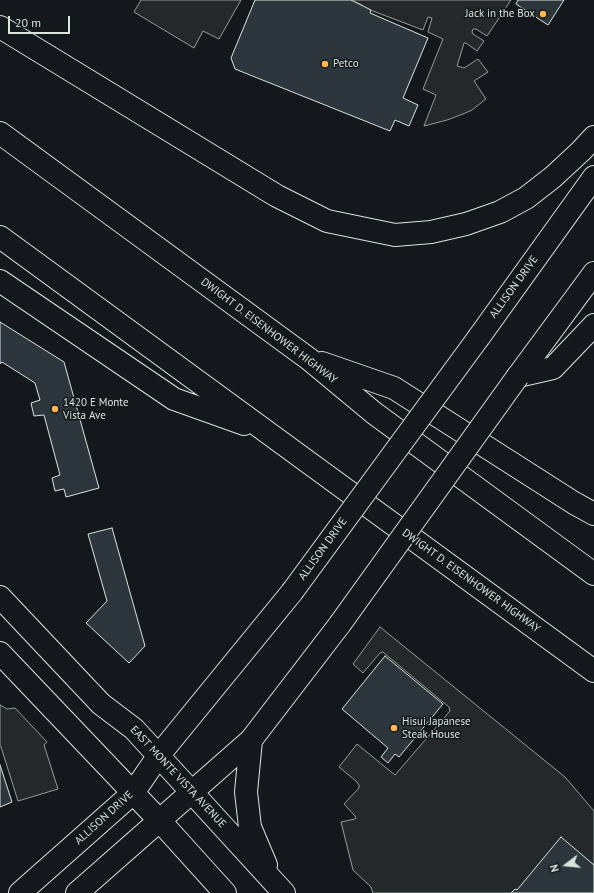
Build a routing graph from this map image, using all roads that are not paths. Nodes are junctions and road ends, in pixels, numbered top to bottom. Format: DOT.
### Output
graph roads {
  1 [pos="0,27"];
  2 [pos="0,133"];
  3 [pos="594,137"];
  4 [pos="594,177"];
  5 [pos="0,237"];
  6 [pos="594,272"];
  7 [pos="0,281"];
  8 [pos="594,325"];
  9 [pos="309,359"];
  10 [pos="518,376"];
  11 [pos="266,431"];
  12 [pos="594,514"];
  13 [pos="594,574"];
  14 [pos="0,596"];
  15 [pos="0,654"];
  16 [pos="594,671"];
  17 [pos="251,740"];
  18 [pos="159,755"];
  19 [pos="192,792"];
  20 [pos="133,793"];
  21 [pos="159,820"];
  22 [pos="278,886"];
  23 [pos="20,893"];
  24 [pos="77,893"];
  25 [pos="225,893"];
  1 -- 3 [label="main road"];
  2 -- 9 [label="main road, DWIGHT D. EISENHOWER HIGHWAY"];
  4 -- 18 [label="main road, ALLISON DRIVE, bridge"];
  5 -- 11 [label="main road, DWIGHT D. EISENHOWER HIGHWAY"];
  6 -- 10 [label="main road"];
  7 -- 11 [label="main road"];
  8 -- 10 [label="main road"];
  9 -- 12 [label="main road"];
  9 -- 13 [label="main road, DWIGHT D. EISENHOWER HIGHWAY"];
  10 -- 17 [label="main road, bridge"];
  11 -- 16 [label="main road, DWIGHT D. EISENHOWER HIGHWAY"];
  14 -- 18 [label="main road, EAST MONTE VISTA AVENUE"];
  15 -- 20 [label="main road"];
  17 -- 19 [label="main road"];
  17 -- 22 [label="main road"];
  18 -- 19 [label="main road, EAST MONTE VISTA AVENUE"];
  18 -- 20 [label="main road, ALLISON DRIVE"];
  19 -- 21 [label="main road"];
  19 -- 22 [label="main road, EAST MONTE VISTA AVENUE"];
  20 -- 21 [label="main road"];
  20 -- 23 [label="main road, ALLISON DRIVE"];
  21 -- 24 [label="main road"];
  21 -- 25 [label="main road"];
}
